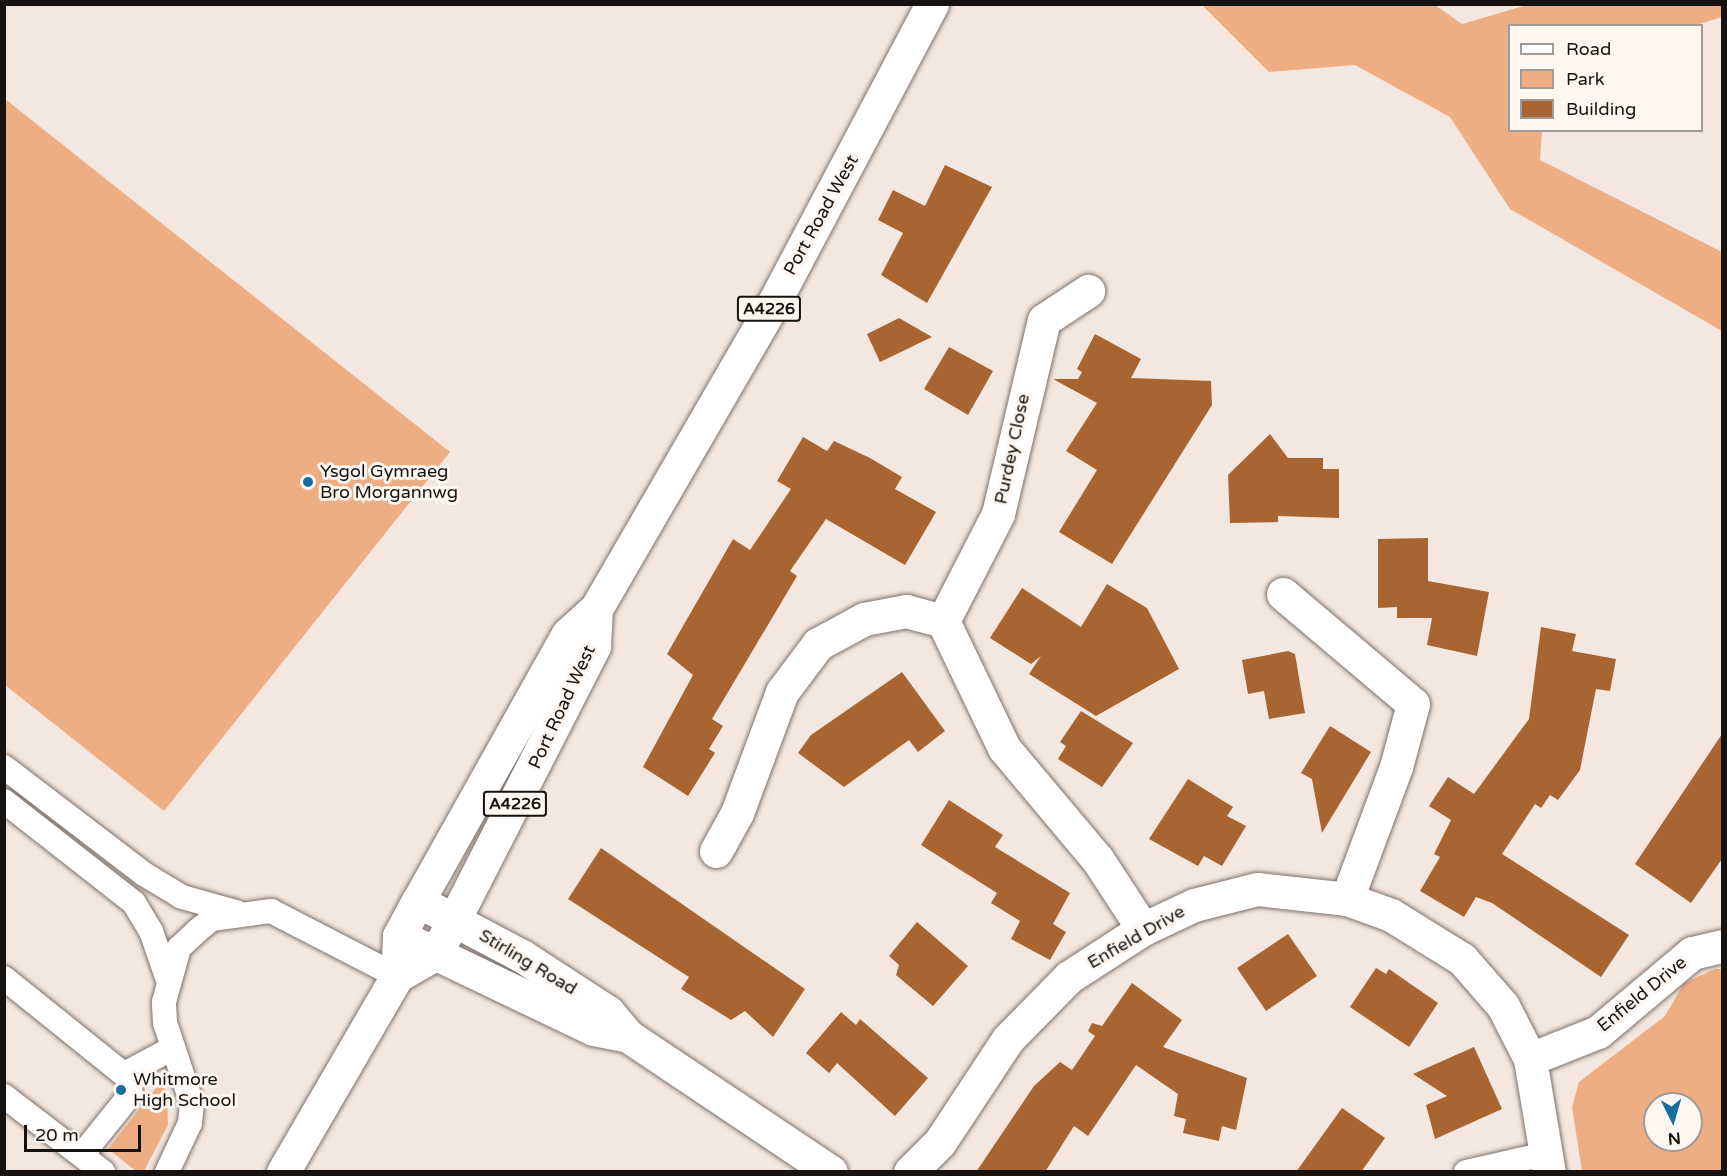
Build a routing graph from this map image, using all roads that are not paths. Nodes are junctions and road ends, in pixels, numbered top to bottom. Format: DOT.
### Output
graph roads {
  1 [pos="933,4"];
  2 [pos="1088,291"];
  3 [pos="1283,594"];
  4 [pos="596,609"];
  5 [pos="943,621"];
  6 [pos="4,767"];
  7 [pos="4,801"];
  8 [pos="716,851"];
  9 [pos="1347,899"];
  10 [pos="418,902"];
  11 [pos="240,913"];
  12 [pos="454,920"];
  13 [pos="1143,929"];
  14 [pos="399,936"];
  15 [pos="1722,946"];
  16 [pos="435,954"];
  17 [pos="397,976"];
  18 [pos="4,978"];
  19 [pos="168,980"];
  20 [pos="628,1036"];
  21 [pos="173,1048"];
  22 [pos="1530,1059"];
  23 [pos="126,1073"];
  24 [pos="4,1096"];
  25 [pos="82,1155"];
  26 [pos="1547,1163"];
  27 [pos="103,1172"];
  28 [pos="167,1172"];
  29 [pos="283,1172"];
  30 [pos="831,1172"];
  31 [pos="910,1172"];
  32 [pos="1466,1172"];
  1 -- 4 [label="street, Port Road West / A4226"];
  2 -- 5 [label="street, Purdey Close"];
  3 -- 9 [label="street"];
  4 -- 10 [label="street, Port Road West / A4226"];
  4 -- 12 [label="street, Port Road West / A4226"];
  5 -- 8 [label="street"];
  5 -- 13 [label="street"];
  6 -- 11 [label="lane"];
  7 -- 19 [label="lane"];
  9 -- 13 [label="street, Enfield Drive"];
  9 -- 22 [label="street, Enfield Drive"];
  10 -- 12 [label="street, Stirling Road"];
  10 -- 14 [label="street, Port Road West / A4226"];
  11 -- 17 [label="lane"];
  11 -- 19 [label="lane"];
  12 -- 16 [label="street, Port Road West / A4226"];
  12 -- 20 [label="street, Stirling Road"];
  13 -- 31 [label="street, Enfield Drive"];
  14 -- 16 [label="street, Stirling Road"];
  14 -- 17 [label="street, Port Road West / A4226"];
  15 -- 22 [label="street, Enfield Drive"];
  16 -- 17 [label="street, Port Road West / A4226"];
  16 -- 20 [label="street, Stirling Road"];
  17 -- 29 [label="street, Port Road West / A4226"];
  18 -- 23 [label="lane"];
  19 -- 21 [label="lane"];
  20 -- 30 [label="street, Stirling Road"];
  21 -- 23 [label="lane"];
  21 -- 28 [label="lane"];
  22 -- 26 [label="street, Enfield Drive"];
  23 -- 25 [label="lane"];
  24 -- 25 [label="lane"];
  25 -- 27 [label="lane"];
  26 -- 32 [label="lane"];
}
